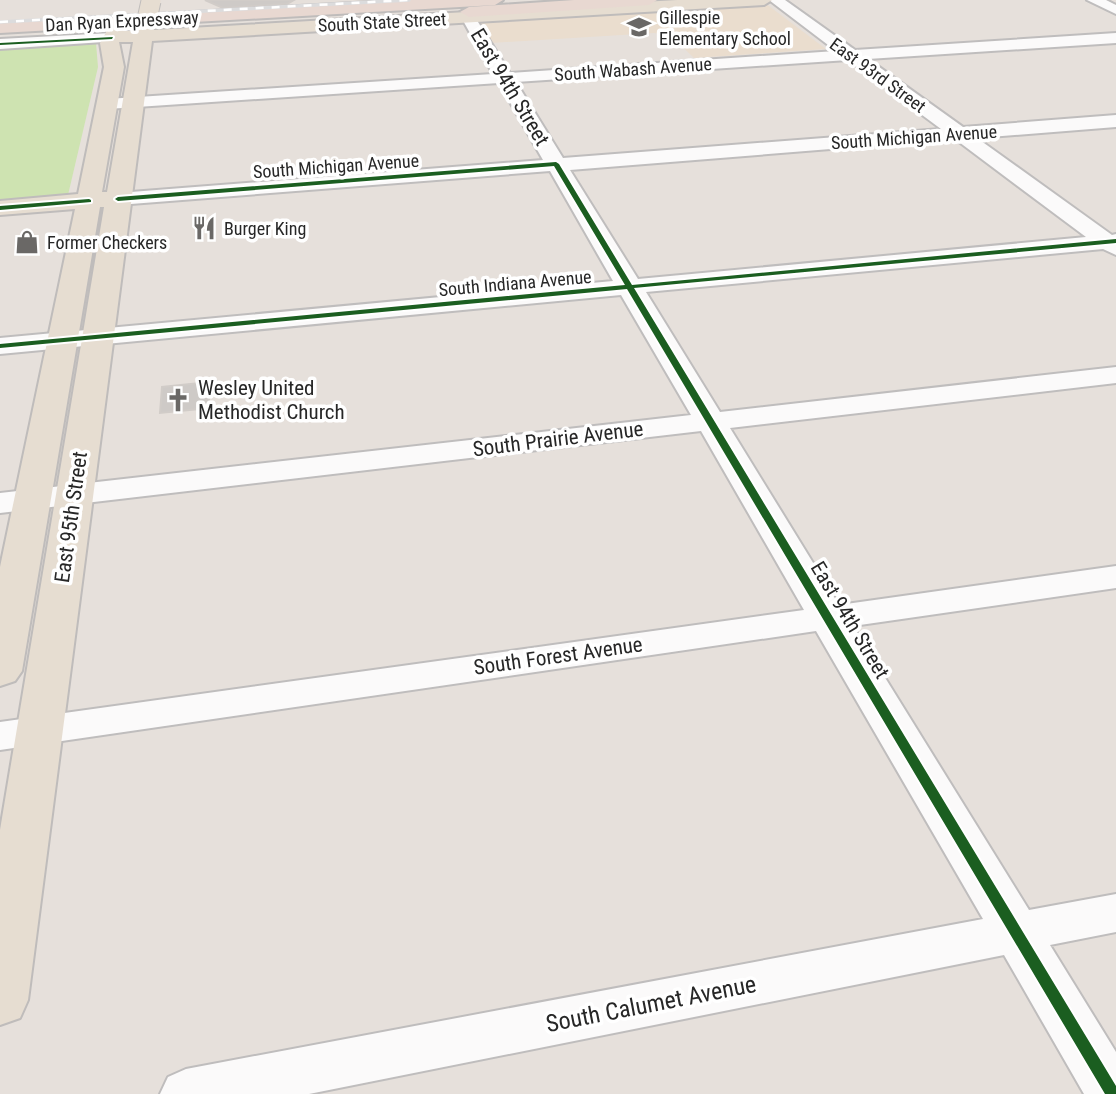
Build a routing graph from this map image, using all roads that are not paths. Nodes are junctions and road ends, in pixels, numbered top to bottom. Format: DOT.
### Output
graph roads {
  1 [pos="241,0"];
  2 [pos="495,0"];
  3 [pos="649,0"];
  4 [pos="764,0"];
  5 [pos="776,0"];
  6 [pos="1116,0"];
  7 [pos="151,1"];
  8 [pos="1096,1"];
  9 [pos="124,3"];
  10 [pos="1116,10"];
  11 [pos="0,12"];
  12 [pos="468,17"];
  13 [pos="331,25"];
  14 [pos="0,28"];
  15 [pos="145,30"];
  16 [pos="115,32"];
  17 [pos="1116,38"];
  18 [pos="0,44"];
  19 [pos="852,55"];
  20 [pos="505,78"];
  21 [pos="132,103"];
  22 [pos="107,104"];
  23 [pos="1116,121"];
  24 [pos="959,133"];
  25 [pos="556,164"];
  26 [pos="118,199"];
  27 [pos="89,201"];
  28 [pos="0,208"];
  29 [pos="1113,244"];
  30 [pos="631,288"];
  31 [pos="97,337"];
  32 [pos="62,340"];
  33 [pos="0,346"];
  34 [pos="1116,375"];
  35 [pos="710,421"];
  36 [pos="74,495"];
  37 [pos="16,501"];
  38 [pos="1116,577"];
  39 [pos="828,618"];
  40 [pos="0,671"];
  41 [pos="20,733"];
  42 [pos="1116,913"];
  43 [pos="1017,933"];
  44 [pos="0,1000"];
  45 [pos="186,1094"];
  46 [pos="1113,1094"];
  1 -- 11 [label="highway, Dan Ryan Expressway"];
  2 -- 14 [label="highway, Dan Ryan Expressway"];
  3 -- 13 [label="highway"];
  4 -- 12 [label="main road, South State Street"];
  5 -- 19 [label="street, East 93rd Street"];
  6 -- 8 [label="street"];
  7 -- 15 [label="main road, East 95th Street, bridge"];
  8 -- 10 [label="street"];
  9 -- 16 [label="main road, East 95th Street"];
  12 -- 13 [label="main road, South State Street"];
  12 -- 20 [label="street, East 94th Street"];
  13 -- 15 [label="main road, South State Street"];
  15 -- 16 [label="main road, South State Street"];
  15 -- 21 [label="main road, East 95th Street"];
  16 -- 18 [label="street, South State Street"];
  16 -- 22 [label="main road, East 95th Street"];
  17 -- 19 [label="street, South Wabash Avenue"];
  19 -- 20 [label="street, South Wabash Avenue"];
  19 -- 24 [label="street, East 93rd Street"];
  20 -- 21 [label="street, South Wabash Avenue"];
  20 -- 25 [label="street, East 94th Street"];
  21 -- 22 [label="street, South Wabash Avenue"];
  21 -- 26 [label="main road, East 95th Street"];
  22 -- 27 [label="main road, East 95th Street"];
  23 -- 24 [label="street, South Michigan Avenue"];
  24 -- 25 [label="street, South Michigan Avenue"];
  24 -- 29 [label="street, East 93rd Street"];
  25 -- 26 [label="street, South Michigan Avenue"];
  25 -- 30 [label="street, East 94th Street"];
  26 -- 27 [label="main road, South Michigan Avenue"];
  26 -- 31 [label="main road, East 95th Street"];
  27 -- 28 [label="main road, South Michigan Avenue"];
  27 -- 32 [label="main road, East 95th Street"];
  29 -- 30 [label="street, South Indiana Avenue"];
  30 -- 31 [label="street, South Indiana Avenue"];
  30 -- 35 [label="street, East 94th Street"];
  31 -- 32 [label="street, South Indiana Avenue"];
  31 -- 36 [label="main road, East 95th Street"];
  32 -- 33 [label="street, South Indiana Avenue"];
  32 -- 37 [label="main road, East 95th Street"];
  34 -- 35 [label="street, South Prairie Avenue"];
  35 -- 36 [label="street, South Prairie Avenue"];
  35 -- 39 [label="street, East 94th Street"];
  36 -- 37 [label="street, South Prairie Avenue"];
  36 -- 41 [label="main road, East 95th Street"];
  37 -- 40 [label="main road, East 95th Street"];
  38 -- 39 [label="street, South Forest Avenue"];
  39 -- 41 [label="street, South Forest Avenue"];
  39 -- 43 [label="street, East 94th Street"];
  41 -- 44 [label="main road, East 95th Street"];
  42 -- 43 [label="street, South Calumet Avenue"];
  43 -- 45 [label="street, South Calumet Avenue"];
  43 -- 46 [label="street, East 94th Street"];
}
